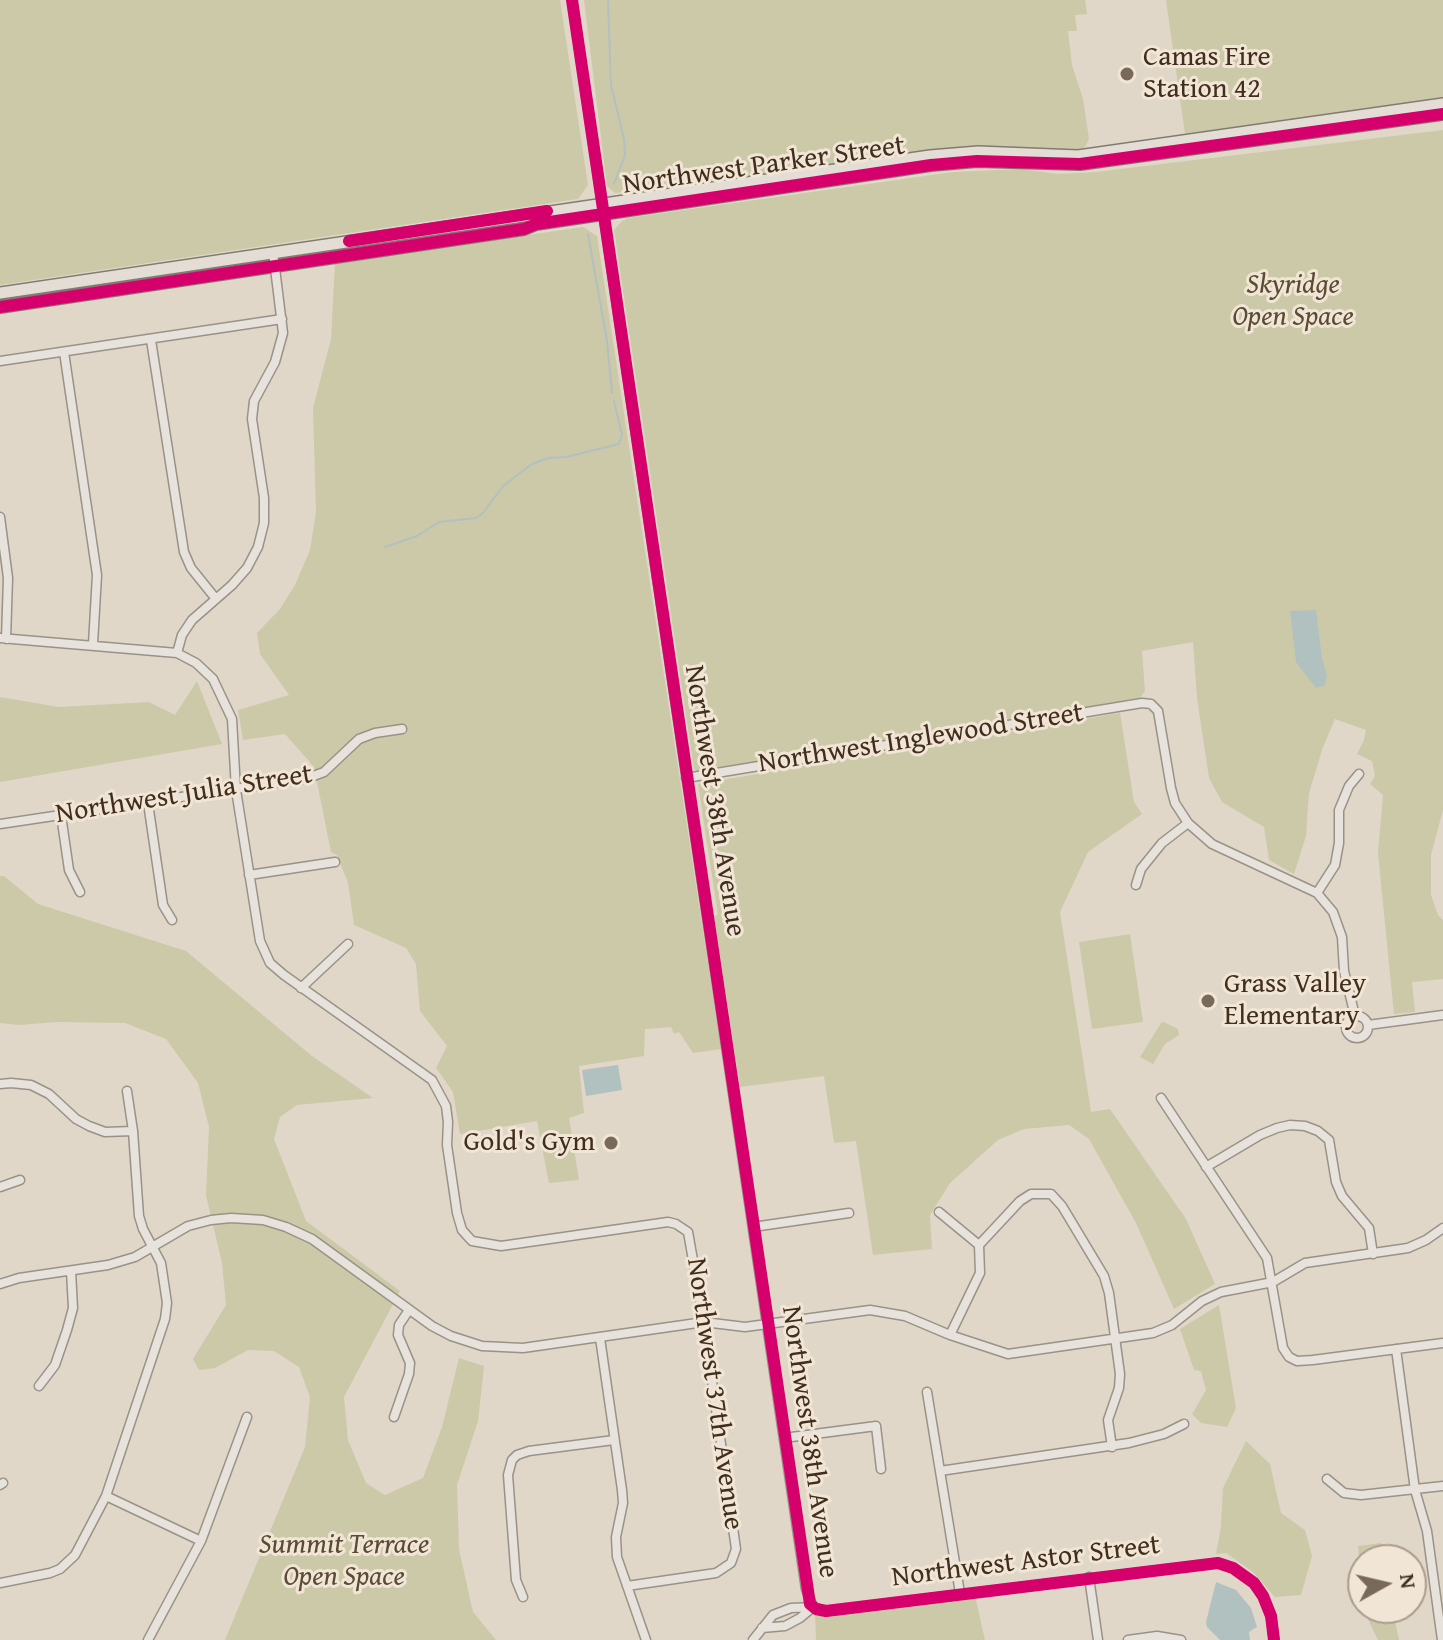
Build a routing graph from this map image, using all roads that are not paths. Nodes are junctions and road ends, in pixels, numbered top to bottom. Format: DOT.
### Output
graph roads {
  1 [pos="572,0"];
  2 [pos="1443,104"];
  3 [pos="1443,114"];
  4 [pos="602,209"];
  5 [pos="273,252"];
  6 [pos="274,266"];
  7 [pos="0,293"];
  8 [pos="0,307"];
  9 [pos="282,319"];
  10 [pos="151,340"];
  11 [pos="64,352"];
  12 [pos="0,361"];
  13 [pos="0,517"];
  14 [pos="216,599"];
  15 [pos="3,638"];
  16 [pos="93,644"];
  17 [pos="177,653"];
  18 [pos="402,729"];
  19 [pos="1359,774"];
  20 [pos="686,778"];
  21 [pos="236,790"];
  22 [pos="148,803"];
  23 [pos="61,815"];
  24 [pos="1188,823"];
  25 [pos="0,824"];
  26 [pos="335,862"];
  27 [pos="249,875"];
  28 [pos="1136,885"];
  29 [pos="80,892"];
  30 [pos="1317,893"];
  31 [pos="172,920"];
  32 [pos="348,944"];
  33 [pos="301,988"];
  34 [pos="1443,1015"];
  35 [pos="1355,1016"];
  36 [pos="1368,1025"];
  37 [pos="0,1084"];
  38 [pos="127,1091"];
  39 [pos="1161,1098"];
  40 [pos="133,1131"];
  41 [pos="1206,1167"];
  42 [pos="20,1180"];
  43 [pos="0,1187"];
  44 [pos="939,1212"];
  45 [pos="849,1213"];
  46 [pos="753,1227"];
  47 [pos="1443,1228"];
  48 [pos="979,1245"];
  49 [pos="152,1248"];
  50 [pos="1373,1254"];
  51 [pos="71,1271"];
  52 [pos="1273,1282"];
  53 [pos="0,1284"];
  54 [pos="409,1310"];
  55 [pos="704,1322"];
  56 [pos="767,1324"];
  57 [pos="950,1335"];
  58 [pos="600,1338"];
  59 [pos="1115,1341"];
  60 [pos="1443,1343"];
  61 [pos="1396,1349"];
  62 [pos="39,1386"];
  63 [pos="927,1392"];
  64 [pos="247,1417"];
  65 [pos="394,1417"];
  66 [pos="1184,1424"];
  67 [pos="784,1438"];
  68 [pos="614,1440"];
  69 [pos="1112,1447"];
  70 [pos="881,1469"];
  71 [pos="940,1471"];
  72 [pos="1327,1479"];
  73 [pos="1443,1486"];
  74 [pos="1415,1490"];
  75 [pos="106,1496"];
  76 [pos="201,1541"];
  77 [pos="1089,1577"];
  78 [pos="0,1583"];
  79 [pos="627,1586"];
  80 [pos="960,1593"];
  81 [pos="523,1597"];
  82 [pos="813,1607"];
  83 [pos="762,1628"];
  84 [pos="148,1640"];
  85 [pos="646,1640"];
  86 [pos="753,1640"];
  87 [pos="1098,1640"];
  88 [pos="1128,1640"];
  89 [pos="1181,1640"];
  90 [pos="1274,1640"];
  91 [pos="1442,1640"];
  1 -- 4 [label="street, Northwest 38th Avenue"];
  2 -- 4 [label="main road, Northwest Parker Street"];
  3 -- 4 [label="main road, Northwest Parker Street"];
  4 -- 5 [label="main road, Northwest Parker Street"];
  4 -- 6 [label="main road, Northwest Parker Street"];
  4 -- 20 [label="street, Northwest 38th Avenue"];
  5 -- 6 [label="street"];
  5 -- 7 [label="main road, Northwest Parker Street"];
  6 -- 8 [label="main road, Northwest Parker Street"];
  6 -- 9 [label="street"];
  9 -- 10 [label="street"];
  9 -- 14 [label="street"];
  10 -- 11 [label="street"];
  10 -- 14 [label="street"];
  11 -- 12 [label="street"];
  11 -- 16 [label="street"];
  13 -- 15 [label="street"];
  14 -- 17 [label="street"];
  15 -- 16 [label="street"];
  16 -- 17 [label="street"];
  17 -- 21 [label="street"];
  18 -- 21 [label="street, Northwest Julia Street"];
  19 -- 30 [label="street"];
  20 -- 24 [label="street, Northwest Inglewood Street"];
  20 -- 46 [label="street, Northwest 38th Avenue"];
  21 -- 22 [label="street, Northwest Julia Street"];
  21 -- 27 [label="street"];
  22 -- 23 [label="street, Northwest Julia Street"];
  22 -- 31 [label="street"];
  23 -- 25 [label="street, Northwest Julia Street"];
  23 -- 29 [label="street"];
  24 -- 28 [label="street"];
  24 -- 30 [label="street"];
  26 -- 27 [label="street"];
  27 -- 33 [label="street"];
  30 -- 35 [label="street"];
  32 -- 33 [label="street"];
  33 -- 55 [label="street, Northwest 37th Avenue"];
  34 -- 36 [label="street"];
  35 -- 36 [label="street"];
  35 -- 36 [label="street"];
  37 -- 40 [label="street"];
  38 -- 40 [label="street"];
  39 -- 41 [label="street"];
  40 -- 49 [label="street"];
  41 -- 50 [label="street"];
  41 -- 52 [label="street"];
  42 -- 43 [label="street"];
  44 -- 48 [label="street"];
  45 -- 46 [label="street"];
  46 -- 56 [label="street, Northwest 38th Avenue"];
  47 -- 50 [label="street"];
  48 -- 57 [label="street"];
  48 -- 59 [label="street"];
  49 -- 51 [label="street"];
  49 -- 54 [label="street"];
  49 -- 75 [label="street"];
  50 -- 52 [label="street"];
  51 -- 53 [label="street"];
  51 -- 62 [label="street"];
  52 -- 59 [label="street"];
  52 -- 61 [label="street"];
  54 -- 58 [label="street"];
  54 -- 65 [label="street"];
  55 -- 56 [label="street"];
  55 -- 58 [label="street"];
  55 -- 79 [label="street, Northwest 37th Avenue"];
  56 -- 57 [label="street"];
  56 -- 67 [label="street, Northwest 38th Avenue"];
  57 -- 59 [label="street"];
  58 -- 68 [label="street"];
  59 -- 69 [label="street"];
  60 -- 61 [label="street"];
  61 -- 74 [label="street"];
  63 -- 71 [label="street"];
  64 -- 76 [label="street"];
  66 -- 69 [label="street"];
  67 -- 70 [label="street"];
  67 -- 82 [label="street, Northwest 38th Avenue"];
  68 -- 79 [label="street"];
  68 -- 81 [label="street"];
  69 -- 71 [label="street"];
  71 -- 80 [label="street"];
  72 -- 74 [label="street"];
  73 -- 74 [label="street"];
  74 -- 91 [label="street"];
  75 -- 76 [label="street"];
  75 -- 78 [label="street"];
  76 -- 84 [label="street"];
  77 -- 80 [label="street, Northwest Astor Street"];
  77 -- 87 [label="street"];
  77 -- 90 [label="street, Northwest Astor Street"];
  79 -- 85 [label="street"];
  80 -- 82 [label="street, Northwest Astor Street"];
  82 -- 83 [label="street"];
  82 -- 83 [label="street, Northwest Astor Street"];
  83 -- 86 [label="street, Northwest Astor Street"];
  88 -- 89 [label="street"];
}
